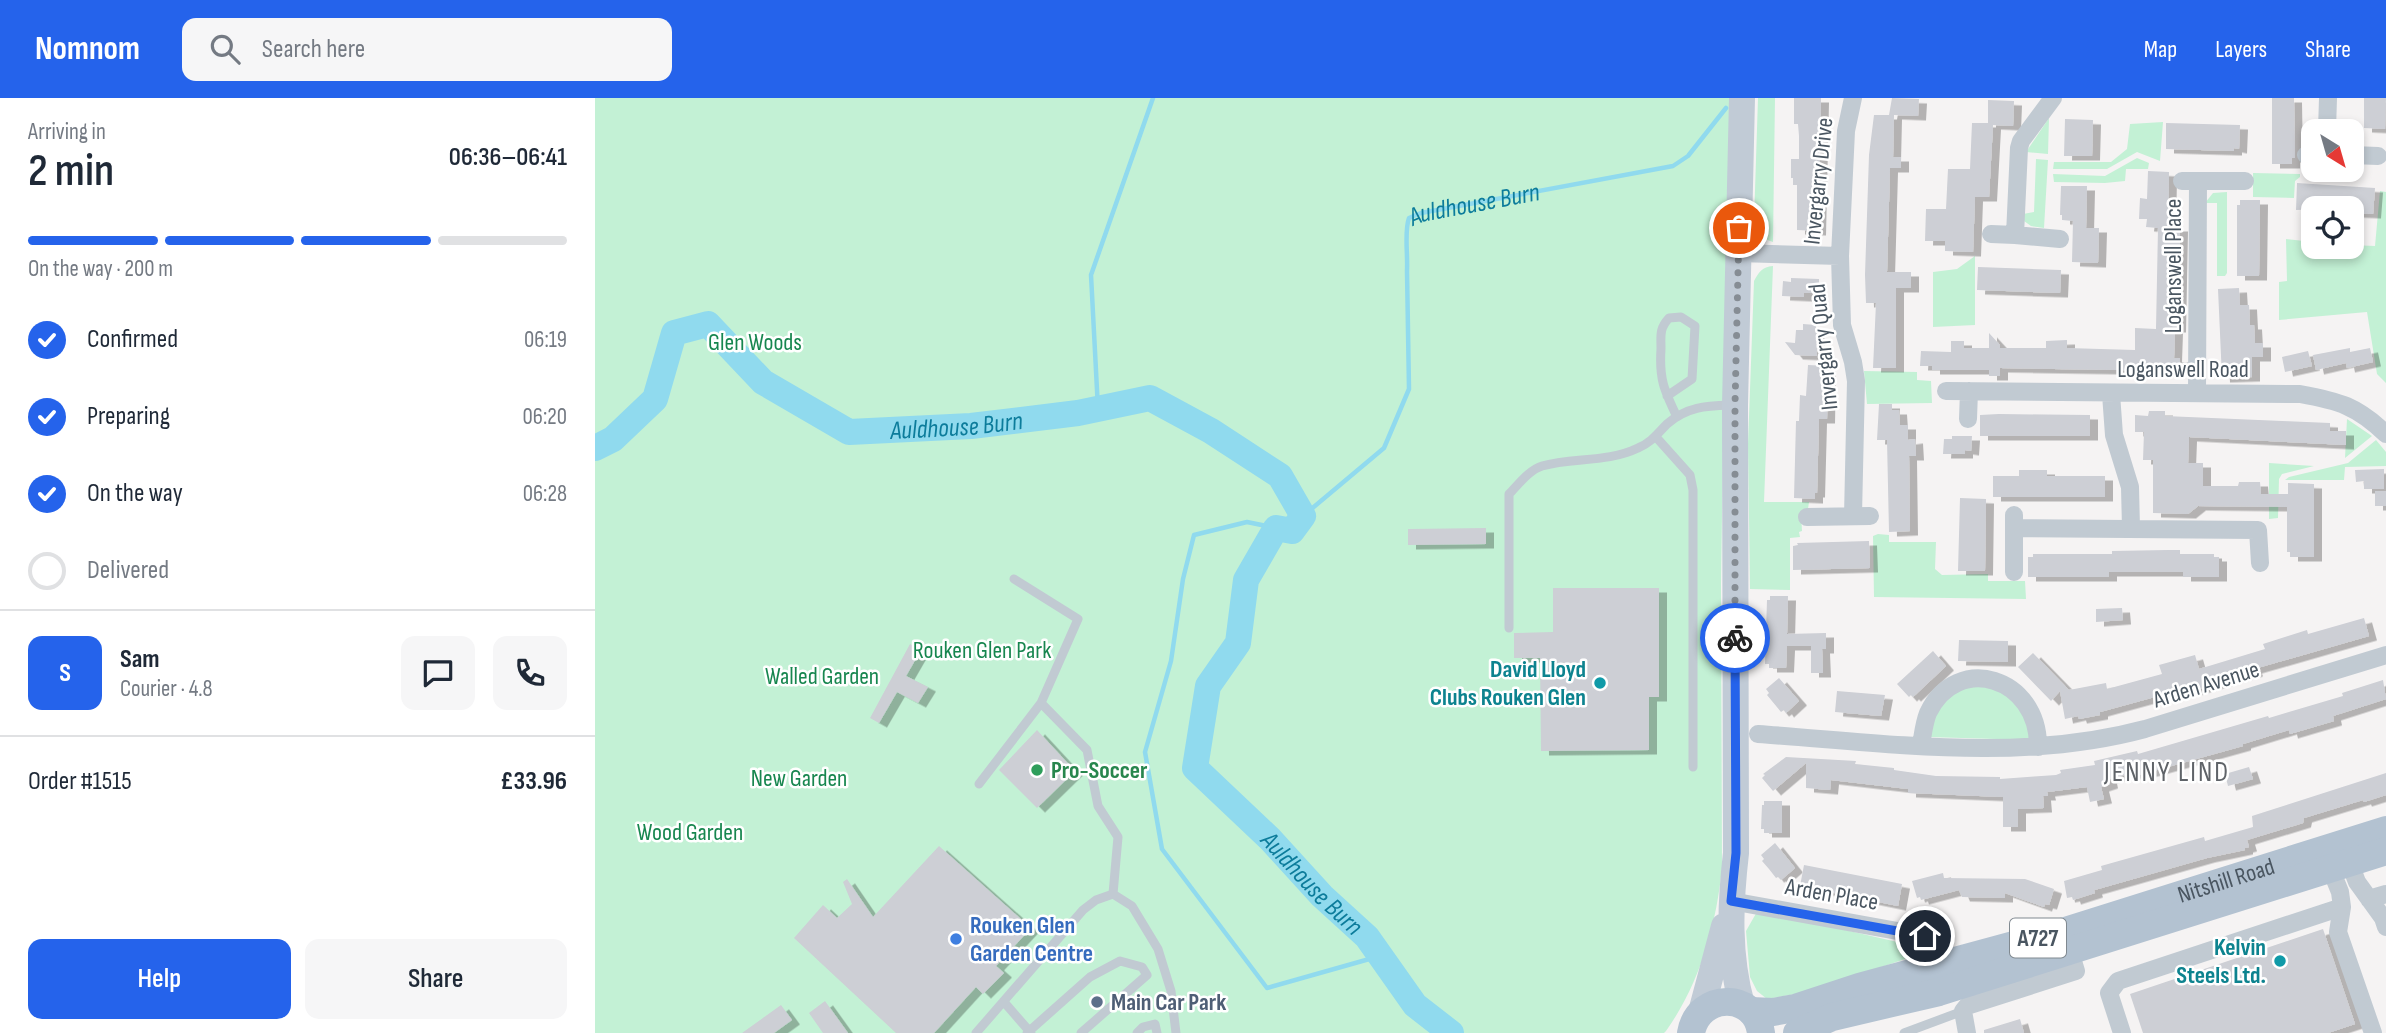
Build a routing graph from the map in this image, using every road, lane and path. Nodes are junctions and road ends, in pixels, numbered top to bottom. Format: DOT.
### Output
graph roads {
  1 [pos="1742,98"];
  2 [pos="1853,98"];
  3 [pos="2053,98"];
  4 [pos="2328,98"];
  5 [pos="2327,119"];
  6 [pos="2364,155"];
  7 [pos="2378,156"];
  8 [pos="2245,181"];
  9 [pos="1991,234"];
  10 [pos="2015,235"];
  11 [pos="2060,239"];
  12 [pos="1738,253"];
  13 [pos="1840,256"];
  14 [pos="1946,391"];
  15 [pos="1969,391"];
  16 [pos="2197,393"];
  17 [pos="2111,394"];
  18 [pos="1667,396"];
  19 [pos="1735,405"];
  20 [pos="1677,417"];
  21 [pos="1968,419"];
  22 [pos="2386,434"];
  23 [pos="1656,437"];
  24 [pos="1807,517"];
  25 [pos="2131,528"];
  26 [pos="2260,563"];
  27 [pos="2014,572"];
  28 [pos="1014,579"];
  29 [pos="1509,628"];
  30 [pos="2386,655"];
  31 [pos="1041,703"];
  32 [pos="1758,734"];
  33 [pos="1921,745"];
  34 [pos="2038,747"];
  35 [pos="1693,767"];
  36 [pos="979,784"];
  37 [pos="2386,830"];
  38 [pos="2386,851"];
  39 [pos="2336,856"];
  40 [pos="1113,894"];
  41 [pos="2378,897"];
  42 [pos="1731,901"];
  43 [pos="2342,907"];
  44 [pos="2386,927"];
  45 [pos="1925,936"];
  46 [pos="2067,942"];
  47 [pos="1004,1002"];
  48 [pos="1963,1011"];
  49 [pos="1751,1016"];
  50 [pos="1692,1027"];
  51 [pos="1029,1032"];
  52 [pos="976,1033"];
  53 [pos="1081,1033"];
  54 [pos="1137,1033"];
  55 [pos="1157,1033"];
  56 [pos="1176,1033"];
  57 [pos="1797,1033"];
  58 [pos="1904,1033"];
  59 [pos="1967,1033"];
  60 [pos="2122,1033"];
  61 [pos="2373,1033"];
  1 -- 12 [label="main road"];
  2 -- 13 [label="street, Invergarry Drive"];
  3 -- 10 [label="street"];
  4 -- 5 [label="street"];
  6 -- 7 [label="street"];
  8 -- 16 [label="street, Loganswell Place"];
  9 -- 10 [label="street"];
  10 -- 11 [label="street"];
  12 -- 13 [label="street, Invergarry Drive"];
  12 -- 19 [label="main road"];
  13 -- 24 [label="street, Invergarry Quad"];
  14 -- 15 [label="street, Loganswell Road"];
  15 -- 17 [label="street, Loganswell Road"];
  15 -- 21 [label="street"];
  16 -- 17 [label="street, Loganswell Road"];
  16 -- 22 [label="street, Loganswell Road"];
  17 -- 25 [label="street"];
  18 -- 18 [label="lane"];
  18 -- 20 [label="lane"];
  19 -- 20 [label="lane"];
  19 -- 42 [label="main road"];
  20 -- 23 [label="lane"];
  23 -- 29 [label="lane"];
  23 -- 35 [label="lane"];
  25 -- 26 [label="street"];
  25 -- 27 [label="street"];
  28 -- 31 [label="lane"];
  30 -- 34 [label="street, Arden Avenue"];
  31 -- 36 [label="lane"];
  31 -- 40 [label="lane"];
  32 -- 33 [label="street, Arden Avenue"];
  33 -- 34 [label="street, Arden Avenue"];
  33 -- 34 [label="street"];
  37 -- 39 [label="main road, Nitshill Road / A727"];
  38 -- 39 [label="main road, Nitshill Road / A727"];
  39 -- 41 [label="street"];
  39 -- 43 [label="street"];
  39 -- 46 [label="main road, Nitshill Road / A727"];
  40 -- 47 [label="lane"];
  40 -- 56 [label="lane"];
  41 -- 44 [label="street"];
  42 -- 45 [label="street, Arden Place"];
  42 -- 49 [label="main road"];
  42 -- 50 [label="main road"];
  43 -- 60 [label="street"];
  43 -- 61 [label="street"];
  46 -- 48 [label="street"];
  46 -- 49 [label="main road, Nitshill Road / A727"];
  46 -- 57 [label="main road, Nitshill Road / A727"];
  47 -- 51 [label="lane"];
  47 -- 52 [label="lane"];
  48 -- 58 [label="lane"];
  48 -- 59 [label="street"];
  49 -- 50 [label="main road, Nitshill Road"];
  51 -- 53 [label="lane"];
  54 -- 55 [label="lane"];
}
